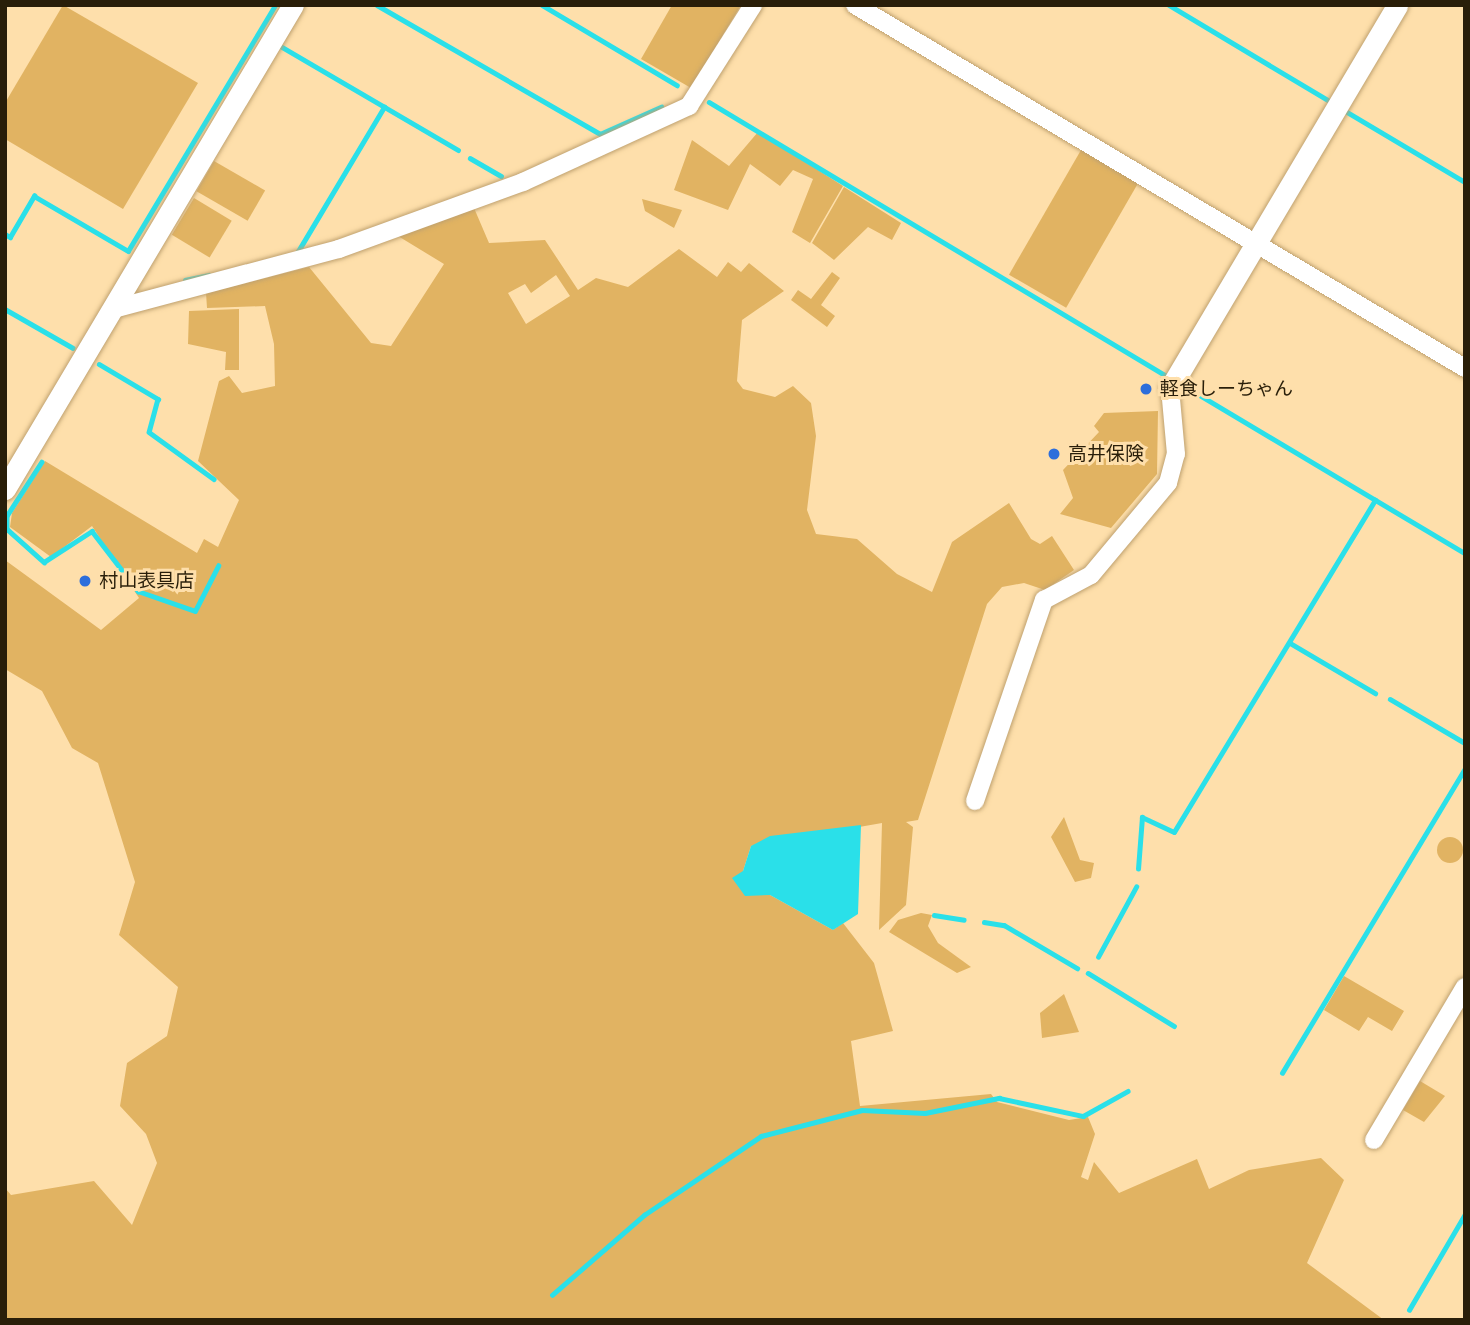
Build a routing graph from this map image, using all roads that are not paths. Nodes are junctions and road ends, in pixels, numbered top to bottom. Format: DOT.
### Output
graph roads {
  1 [pos="293,5"];
  2 [pos="753,5"];
  3 [pos="855,5"];
  4 [pos="1397,5"];
  5 [pos="1255,243"];
  6 [pos="117,308"];
  7 [pos="1465,368"];
  8 [pos="1175,381"];
  9 [pos="5,489"];
  10 [pos="975,801"];
  11 [pos="1465,987"];
  12 [pos="1374,1140"];
  1 -- 6 [label="street"];
  2 -- 6 [label="street"];
  3 -- 5 [label="street"];
  4 -- 5 [label="street"];
  5 -- 7 [label="street"];
  5 -- 8 [label="street"];
  6 -- 9 [label="street"];
  8 -- 10 [label="street"];
  11 -- 12 [label="street"];
}
